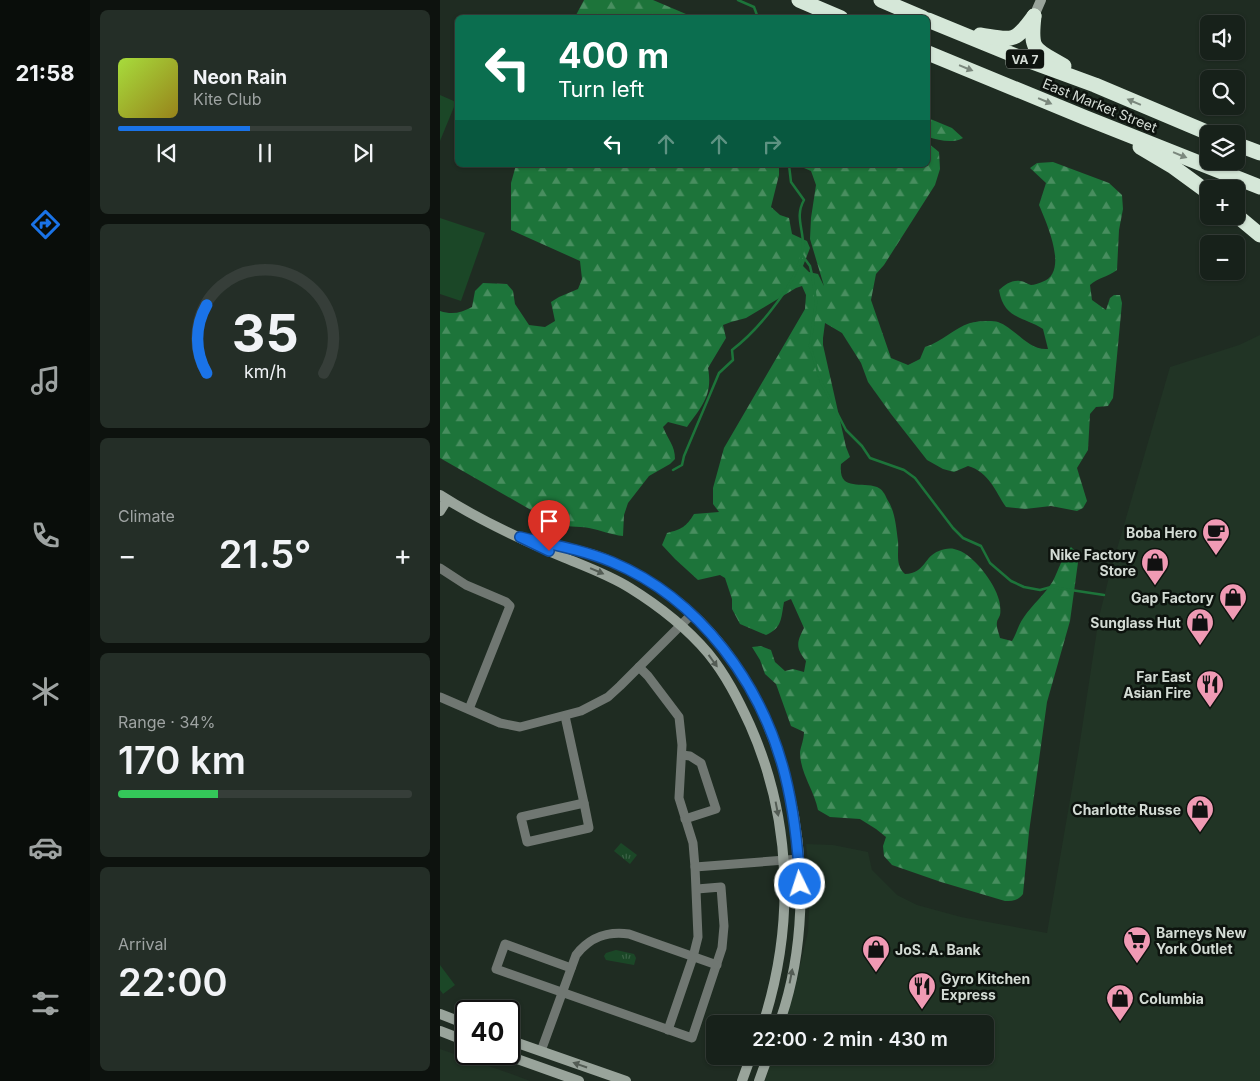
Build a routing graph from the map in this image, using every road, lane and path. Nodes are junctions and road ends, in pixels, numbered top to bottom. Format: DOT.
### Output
graph roads {
  1 [pos="799,0"];
  2 [pos="880,0"];
  3 [pos="1041,0"];
  4 [pos="834,15"];
  5 [pos="916,15"];
  6 [pos="1034,16"];
  7 [pos="930,21"];
  8 [pos="956,31"];
  9 [pos="930,54"];
  10 [pos="1095,85"];
  11 [pos="1086,118"];
  12 [pos="1200,129"];
  13 [pos="1245,148"];
  14 [pos="1260,154"];
  15 [pos="1200,186"];
  16 [pos="1260,187"];
  17 [pos="1245,222"];
  18 [pos="1260,235"];
  19 [pos="444,497"];
  20 [pos="440,510"];
  21 [pos="520,537"];
  22 [pos="440,568"];
  23 [pos="692,614"];
  24 [pos="680,625"];
  25 [pos="639,667"];
  26 [pos="440,697"];
  27 [pos="469,710"];
  28 [pos="565,716"];
  29 [pos="682,755"];
  30 [pos="584,803"];
  31 [pos="685,819"];
  32 [pos="799,859"];
  33 [pos="784,861"];
  34 [pos="695,868"];
  35 [pos="697,889"];
  36 [pos="693,957"];
  37 [pos="718,965"];
  38 [pos="571,968"];
  39 [pos="562,992"];
  40 [pos="440,1014"];
  41 [pos="766,1015"];
  42 [pos="781,1015"];
  43 [pos="455,1020"];
  44 [pos="668,1030"];
  45 [pos="440,1031"];
  46 [pos="455,1036"];
  47 [pos="520,1044"];
  48 [pos="541,1051"];
  49 [pos="520,1060"];
  50 [pos="748,1065"];
  51 [pos="765,1065"];
  52 [pos="579,1081"];
  53 [pos="626,1081"];
  54 [pos="742,1081"];
  55 [pos="759,1081"];
  1 -- 4 [label="highway"];
  2 -- 5 [label="highway"];
  3 -- 6 [label="street"];
  6 -- 8 [label="highway"];
  6 -- 10 [label="highway"];
  7 -- 8 [label="highway, East Market Street / VA 7"];
  8 -- 10 [label="highway, East Market Street / VA 7"];
  9 -- 11 [label="highway, East Market Street / VA 7, one-way"];
  12 -- 10 [label="highway, East Market Street / VA 7, one-way"];
  11 -- 15 [label="highway, VA 7"];
  11 -- 16 [label="highway, East Market Street, one-way"];
  13 -- 14 [label="highway"];
  17 -- 18 [label="highway"];
  19 -- 20 [label="street"];
  19 -- 21 [label="street"];
  21 -- 23 [label="street"];
  21 -- 24 [label="street, one-way"];
  22 -- 27 [label="street"];
  23 -- 24 [label="street"];
  23 -- 32 [label="street"];
  24 -- 25 [label="street"];
  24 -- 33 [label="street, one-way"];
  25 -- 28 [label="street"];
  25 -- 29 [label="street"];
  26 -- 27 [label="street"];
  27 -- 28 [label="street"];
  28 -- 30 [label="street"];
  29 -- 31 [label="street"];
  29 -- 31 [label="street"];
  30 -- 30 [label="street"];
  31 -- 34 [label="street"];
  32 -- 33 [label="street"];
  42 -- 32 [label="street, one-way"];
  33 -- 34 [label="street"];
  33 -- 41 [label="street"];
  34 -- 35 [label="street"];
  35 -- 36 [label="street"];
  35 -- 37 [label="street"];
  36 -- 37 [label="street"];
  36 -- 38 [label="street"];
  36 -- 44 [label="street"];
  37 -- 44 [label="street"];
  38 -- 39 [label="street"];
  38 -- 39 [label="street"];
  39 -- 44 [label="street"];
  39 -- 48 [label="street"];
  40 -- 43 [label="street"];
  45 -- 46 [label="street"];
  47 -- 48 [label="street"];
  53 -- 48 [label="street, one-way"];
  49 -- 52 [label="street"];
  50 -- 54 [label="street"];
  51 -- 55 [label="street"];
}
